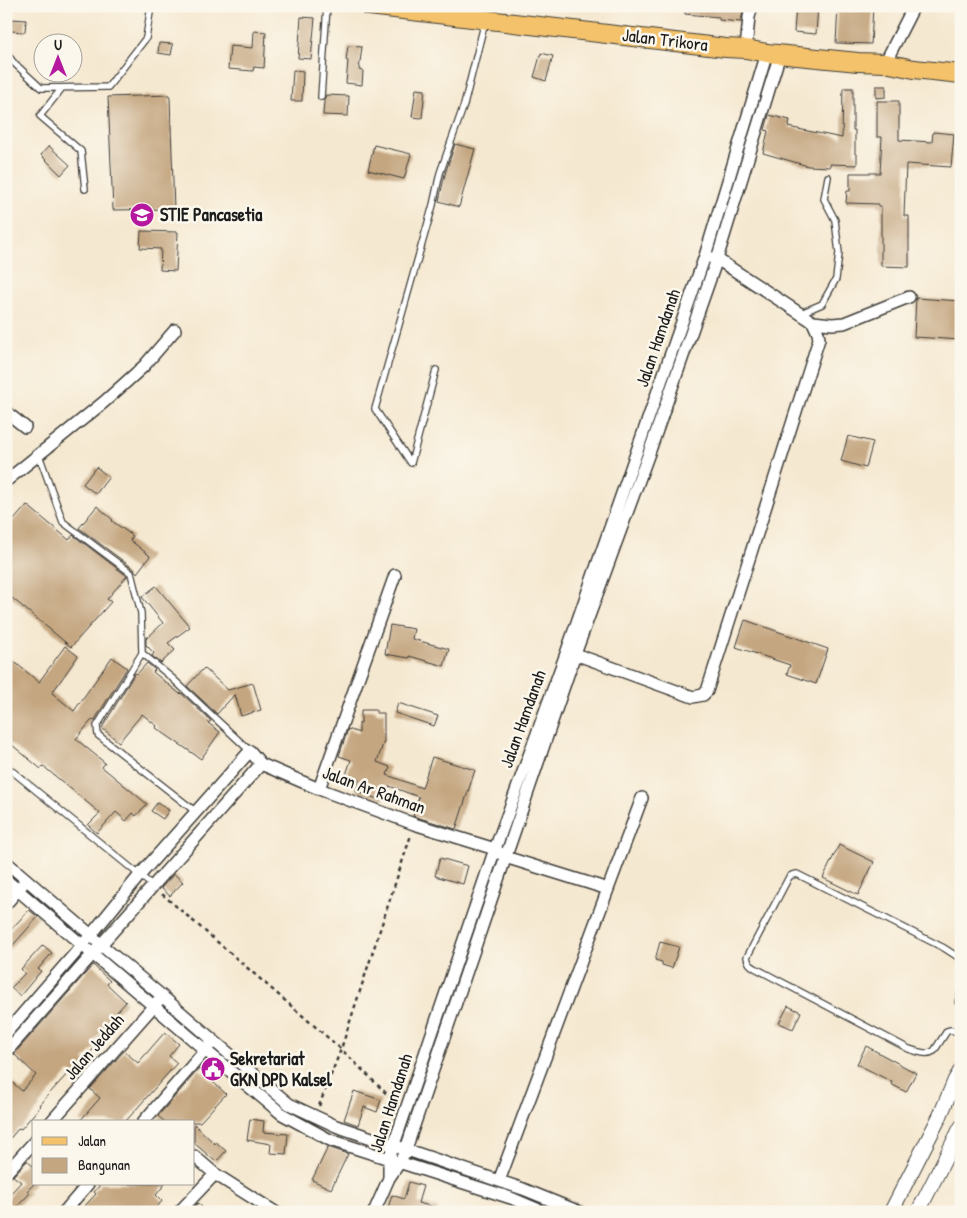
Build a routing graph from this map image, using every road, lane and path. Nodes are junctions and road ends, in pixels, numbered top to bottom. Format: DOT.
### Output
graph roads {
  1 [pos="151,6"];
  2 [pos="327,6"];
  3 [pos="369,6"];
  4 [pos="752,6"];
  5 [pos="914,6"];
  6 [pos="485,19"];
  7 [pos="746,49"];
  8 [pos="6,52"];
  9 [pos="774,53"];
  10 [pos="885,63"];
  11 [pos="961,74"];
  12 [pos="62,88"];
  13 [pos="321,97"];
  14 [pos="828,177"];
  15 [pos="85,189"];
  16 [pos="705,256"];
  17 [pos="717,259"];
  18 [pos="909,297"];
  19 [pos="801,313"];
  20 [pos="813,322"];
  21 [pos="175,330"];
  22 [pos="436,370"];
  23 [pos="6,412"];
  24 [pos="25,427"];
  25 [pos="38,455"];
  26 [pos="6,481"];
  27 [pos="395,575"];
  28 [pos="142,652"];
  29 [pos="575,654"];
  30 [pos="250,751"];
  31 [pos="262,764"];
  32 [pos="6,766"];
  33 [pos="320,790"];
  34 [pos="642,798"];
  35 [pos="196,812"];
  36 [pos="414,824"];
  37 [pos="172,839"];
  38 [pos="187,848"];
  39 [pos="495,849"];
  40 [pos="505,856"];
  41 [pos="6,862"];
  42 [pos="140,876"];
  43 [pos="6,880"];
  44 [pos="27,880"];
  45 [pos="153,886"];
  46 [pos="608,889"];
  47 [pos="18,890"];
  48 [pos="6,904"];
  49 [pos="91,935"];
  50 [pos="81,945"];
  51 [pos="101,945"];
  52 [pos="92,954"];
  53 [pos="961,959"];
  54 [pos="961,991"];
  55 [pos="162,996"];
  56 [pos="154,1006"];
  57 [pos="961,1008"];
  58 [pos="961,1033"];
  59 [pos="6,1034"];
  60 [pos="214,1040"];
  61 [pos="205,1050"];
  62 [pos="341,1050"];
  63 [pos="6,1052"];
  64 [pos="961,1070"];
  65 [pos="405,1112"];
  66 [pos="315,1116"];
  67 [pos="54,1120"];
  68 [pos="148,1120"];
  69 [pos="960,1128"];
  70 [pos="32,1144"];
  71 [pos="394,1146"];
  72 [pos="406,1150"];
  73 [pos="195,1157"];
  74 [pos="395,1161"];
  75 [pos="6,1173"];
  76 [pos="215,1174"];
  77 [pos="499,1181"];
  78 [pos="86,1186"];
  79 [pos="64,1212"];
  80 [pos="179,1212"];
  81 [pos="275,1212"];
  82 [pos="374,1212"];
  83 [pos="544,1212"];
  84 [pos="580,1212"];
  85 [pos="891,1212"];
  86 [pos="918,1212"];
  1 -- 12 [label="lane"];
  2 -- 13 [label="lane"];
  3 -- 6 [label="main road, Jalan Trikora"];
  4 -- 7 [label="street"];
  5 -- 10 [label="street"];
  6 -- 7 [label="main road, Jalan Trikora"];
  6 -- 22 [label="lane"];
  7 -- 9 [label="main road, Jalan Trikora"];
  8 -- 12 [label="lane"];
  9 -- 10 [label="main road, Jalan Trikora"];
  9 -- 16 [label="street, Jalan Hamdanah"];
  9 -- 17 [label="street, Jalan Hamdanah"];
  10 -- 11 [label="main road, Jalan Trikora"];
  12 -- 15 [label="lane"];
  14 -- 19 [label="lane"];
  16 -- 17 [label="street"];
  16 -- 39 [label="street, Jalan Hamdanah"];
  17 -- 19 [label="street"];
  17 -- 29 [label="street, Jalan Hamdanah"];
  18 -- 20 [label="street"];
  19 -- 20 [label="street"];
  20 -- 29 [label="street"];
  21 -- 25 [label="street"];
  23 -- 24 [label="street"];
  25 -- 26 [label="street"];
  25 -- 28 [label="lane"];
  27 -- 33 [label="street"];
  28 -- 30 [label="lane"];
  28 -- 35 [label="lane"];
  29 -- 40 [label="street, Jalan Hamdanah"];
  30 -- 31 [label="street, Jalan Ar Rahman"];
  30 -- 35 [label="street"];
  31 -- 33 [label="street, Jalan Ar Rahman"];
  31 -- 38 [label="street"];
  32 -- 42 [label="lane"];
  33 -- 36 [label="street, Jalan Ar Rahman"];
  34 -- 46 [label="street"];
  35 -- 37 [label="street"];
  36 -- 39 [label="street, Jalan Ar Rahman"];
  36 -- 62 [label="path"];
  37 -- 38 [label="street"];
  37 -- 42 [label="street"];
  38 -- 45 [label="street"];
  39 -- 40 [label="street, Jalan Ar Rahman"];
  39 -- 65 [label="street, Jalan Hamdanah"];
  40 -- 46 [label="street, Jalan Ar Rahman"];
  40 -- 72 [label="street, Jalan Hamdanah"];
  41 -- 44 [label="street"];
  42 -- 45 [label="lane"];
  42 -- 49 [label="street"];
  43 -- 47 [label="street"];
  44 -- 47 [label="street"];
  44 -- 49 [label="street"];
  45 -- 51 [label="street"];
  45 -- 62 [label="path"];
  46 -- 77 [label="street"];
  47 -- 48 [label="street"];
  47 -- 50 [label="street"];
  49 -- 50 [label="street"];
  49 -- 51 [label="street"];
  50 -- 52 [label="street"];
  50 -- 59 [label="street"];
  51 -- 52 [label="street"];
  51 -- 55 [label="street"];
  52 -- 56 [label="street"];
  52 -- 63 [label="street"];
  53 -- 58 [label="lane"];
  54 -- 57 [label="lane"];
  55 -- 56 [label="street, Jalan Jeddah"];
  55 -- 60 [label="street"];
  56 -- 61 [label="street"];
  56 -- 67 [label="street, Jalan Jeddah"];
  60 -- 61 [label="street"];
  60 -- 66 [label="street"];
  61 -- 68 [label="street"];
  61 -- 74 [label="street"];
  62 -- 65 [label="path"];
  62 -- 66 [label="path"];
  64 -- 85 [label="street"];
  65 -- 71 [label="street, Jalan Hamdanah"];
  66 -- 71 [label="street"];
  69 -- 86 [label="street"];
  70 -- 75 [label="street"];
  71 -- 72 [label="street"];
  71 -- 74 [label="street, Jalan Hamdanah"];
  72 -- 74 [label="street, Jalan Hamdanah"];
  72 -- 77 [label="street"];
  73 -- 76 [label="street"];
  74 -- 82 [label="street, Jalan Hamdanah"];
  74 -- 83 [label="street"];
  76 -- 80 [label="street"];
  76 -- 81 [label="street"];
  77 -- 84 [label="street"];
  78 -- 79 [label="street"];
}
